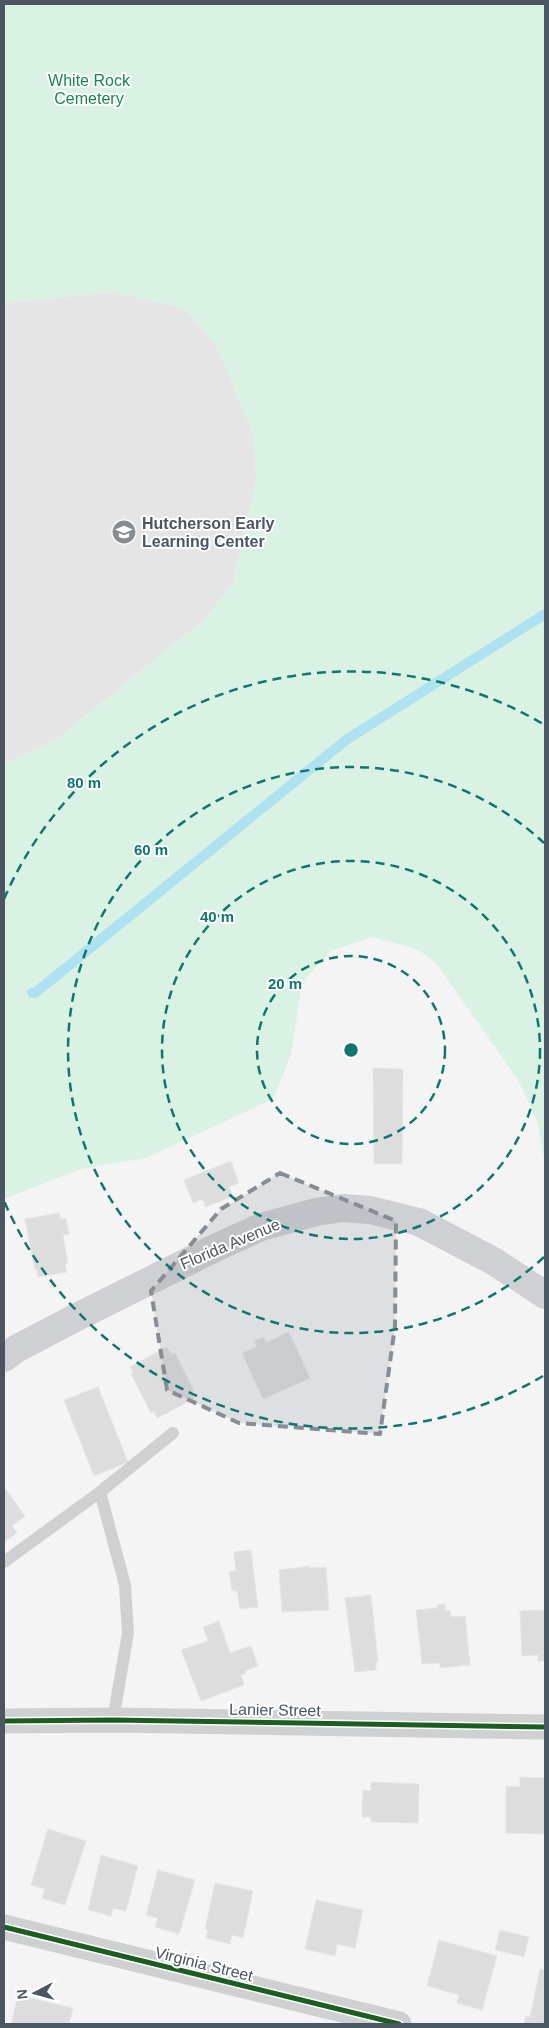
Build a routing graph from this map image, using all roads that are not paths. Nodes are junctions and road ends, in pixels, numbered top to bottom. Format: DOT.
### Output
graph roads {
  1 [pos="545,1295"];
  2 [pos="4,1358"];
  3 [pos="173,1433"];
  4 [pos="100,1492"];
  5 [pos="4,1562"];
  6 [pos="4,1720"];
  7 [pos="113,1720"];
  8 [pos="545,1727"];
  9 [pos="4,1928"];
  10 [pos="369,2021"];
  11 [pos="399,2024"];
  1 -- 2 [label="main road, Florida Avenue"];
  3 -- 4 [label="lane"];
  4 -- 5 [label="lane"];
  4 -- 7 [label="lane"];
  6 -- 7 [label="street, Lanier Street"];
  7 -- 8 [label="street, Lanier Street"];
  9 -- 10 [label="street, Virginia Street"];
  10 -- 11 [label="street, Virginia Street"];
}
